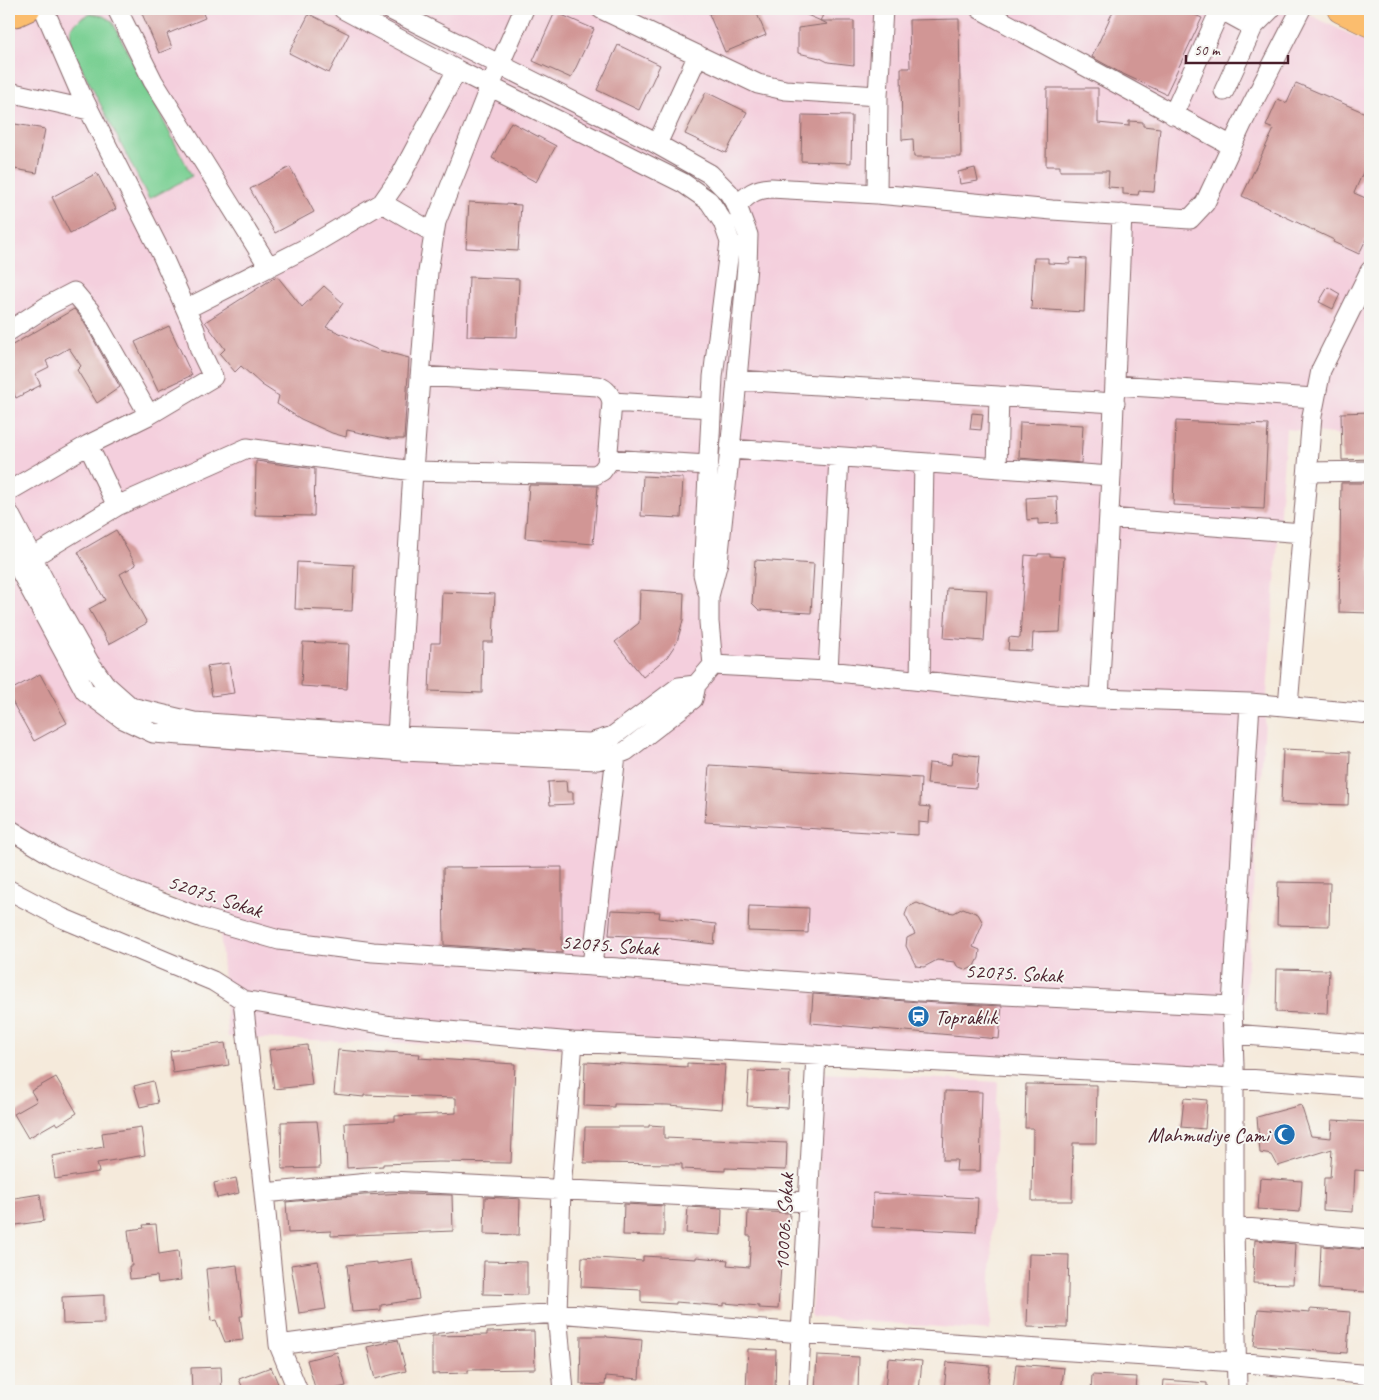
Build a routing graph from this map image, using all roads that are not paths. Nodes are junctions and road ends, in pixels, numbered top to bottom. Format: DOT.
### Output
graph roads {
  1 [pos="28,9"];
  2 [pos="44,9"];
  3 [pos="117,9"];
  4 [pos="343,9"];
  5 [pos="389,9"];
  6 [pos="524,9"];
  7 [pos="601,9"];
  8 [pos="884,9"];
  9 [pos="980,9"];
  10 [pos="1220,9"];
  11 [pos="1271,9"];
  12 [pos="1300,9"];
  13 [pos="1341,9"];
  14 [pos="9,15"];
  15 [pos="1370,23"];
  16 [pos="1253,27"];
  17 [pos="698,56"];
  18 [pos="500,64"];
  19 [pos="457,70"];
  20 [pos="490,86"];
  21 [pos="1224,91"];
  22 [pos="9,92"];
  23 [pos="878,96"];
  24 [pos="89,110"];
  25 [pos="1173,114"];
  26 [pos="658,144"];
  27 [pos="1232,146"];
  28 [pos="877,194"];
  29 [pos="382,202"];
  30 [pos="737,206"];
  31 [pos="1122,214"];
  32 [pos="434,233"];
  33 [pos="269,267"];
  34 [pos="1370,271"];
  35 [pos="186,309"];
  36 [pos="9,331"];
  37 [pos="420,376"];
  38 [pos="737,380"];
  39 [pos="1115,394"];
  40 [pos="999,396"];
  41 [pos="1315,398"];
  42 [pos="612,402"];
  43 [pos="711,408"];
  44 [pos="149,415"];
  45 [pos="88,446"];
  46 [pos="730,450"];
  47 [pos="839,457"];
  48 [pos="608,459"];
  49 [pos="924,463"];
  50 [pos="708,465"];
  51 [pos="997,468"];
  52 [pos="413,471"];
  53 [pos="1370,471"];
  54 [pos="1308,472"];
  55 [pos="1111,476"];
  56 [pos="9,491"];
  57 [pos="117,506"];
  58 [pos="9,513"];
  59 [pos="1109,518"];
  60 [pos="1303,533"];
  61 [pos="9,550"];
  62 [pos="31,558"];
  63 [pos="709,596"];
  64 [pos="713,665"];
  65 [pos="828,671"];
  66 [pos="920,680"];
  67 [pos="696,685"];
  68 [pos="1099,698"];
  69 [pos="1250,703"];
  70 [pos="1288,706"];
  71 [pos="1370,714"];
  72 [pos="397,736"];
  73 [pos="616,756"];
  74 [pos="9,829"];
  75 [pos="9,890"];
  76 [pos="592,966"];
  77 [pos="243,1000"];
  78 [pos="1232,1006"];
  79 [pos="1233,1034"];
  80 [pos="573,1042"];
  81 [pos="1370,1044"];
  82 [pos="816,1054"];
  83 [pos="1234,1078"];
  84 [pos="1370,1088"];
  85 [pos="561,1189"];
  86 [pos="264,1192"];
  87 [pos="808,1202"];
  88 [pos="1234,1227"];
  89 [pos="1370,1239"];
  90 [pos="557,1313"];
  91 [pos="801,1333"];
  92 [pos="279,1345"];
  93 [pos="1236,1362"];
  94 [pos="1370,1374"];
  95 [pos="298,1391"];
  96 [pos="564,1391"];
  97 [pos="798,1391"];
  98 [pos="1237,1391"];
  1 -- 14 [label="main road"];
  2 -- 24 [label="street"];
  3 -- 33 [label="street"];
  4 -- 19 [label="street"];
  5 -- 18 [label="street"];
  6 -- 18 [label="street"];
  7 -- 17 [label="street"];
  8 -- 23 [label="street"];
  9 -- 25 [label="street"];
  10 -- 16 [label="street"];
  10 -- 25 [label="street"];
  11 -- 16 [label="street"];
  12 -- 27 [label="street"];
  13 -- 15 [label="highway"];
  16 -- 21 [label="street"];
  17 -- 23 [label="street"];
  17 -- 26 [label="street"];
  18 -- 20 [label="street"];
  18 -- 26 [label="street"];
  19 -- 20 [label="street"];
  19 -- 29 [label="street"];
  20 -- 32 [label="street"];
  20 -- 43 [label="street"];
  22 -- 24 [label="street"];
  23 -- 28 [label="street"];
  24 -- 35 [label="street"];
  25 -- 27 [label="street"];
  26 -- 30 [label="street"];
  27 -- 31 [label="street"];
  28 -- 30 [label="street"];
  28 -- 31 [label="street"];
  29 -- 32 [label="street"];
  29 -- 33 [label="street"];
  30 -- 38 [label="street"];
  31 -- 39 [label="street"];
  32 -- 37 [label="street"];
  33 -- 35 [label="street"];
  34 -- 41 [label="street"];
  35 -- 44 [label="street"];
  36 -- 44 [label="street"];
  37 -- 42 [label="street"];
  37 -- 52 [label="street"];
  38 -- 40 [label="street"];
  38 -- 46 [label="street"];
  39 -- 40 [label="street"];
  39 -- 41 [label="street"];
  39 -- 55 [label="street"];
  40 -- 51 [label="street"];
  41 -- 54 [label="street"];
  42 -- 43 [label="street"];
  42 -- 48 [label="street"];
  43 -- 50 [label="street"];
  44 -- 45 [label="street"];
  45 -- 56 [label="street"];
  45 -- 57 [label="street"];
  46 -- 47 [label="street"];
  46 -- 63 [label="street"];
  47 -- 49 [label="street"];
  47 -- 65 [label="street"];
  48 -- 50 [label="street"];
  48 -- 52 [label="street"];
  49 -- 51 [label="street"];
  49 -- 66 [label="street"];
  50 -- 63 [label="street"];
  51 -- 55 [label="street"];
  52 -- 57 [label="street"];
  52 -- 72 [label="street"];
  53 -- 54 [label="street"];
  54 -- 60 [label="street"];
  55 -- 59 [label="street"];
  57 -- 62 [label="street"];
  58 -- 62 [label="street"];
  59 -- 60 [label="street"];
  59 -- 68 [label="street"];
  60 -- 70 [label="street"];
  61 -- 73 [label="street"];
  62 -- 72 [label="street"];
  63 -- 64 [label="street"];
  64 -- 65 [label="street"];
  64 -- 67 [label="street"];
  65 -- 66 [label="street"];
  66 -- 68 [label="street"];
  67 -- 72 [label="street"];
  67 -- 73 [label="street"];
  68 -- 69 [label="street"];
  69 -- 70 [label="street"];
  69 -- 78 [label="street"];
  70 -- 71 [label="street"];
  73 -- 76 [label="street"];
  74 -- 76 [label="street, 52075. Sokak"];
  75 -- 77 [label="street"];
  76 -- 78 [label="street, 52075. Sokak"];
  77 -- 80 [label="street"];
  77 -- 86 [label="street"];
  78 -- 79 [label="street"];
  79 -- 81 [label="street"];
  79 -- 83 [label="street"];
  80 -- 82 [label="street"];
  80 -- 85 [label="street"];
  82 -- 83 [label="street"];
  82 -- 87 [label="street, 10006. Sokak"];
  83 -- 84 [label="street"];
  83 -- 88 [label="street"];
  85 -- 86 [label="street"];
  85 -- 87 [label="street"];
  85 -- 90 [label="street"];
  86 -- 92 [label="street"];
  87 -- 91 [label="street, 10006. Sokak"];
  88 -- 89 [label="street"];
  88 -- 93 [label="street"];
  90 -- 91 [label="street"];
  90 -- 92 [label="street"];
  90 -- 96 [label="street"];
  91 -- 93 [label="street"];
  91 -- 97 [label="street, 10006. Sokak"];
  92 -- 95 [label="street"];
  93 -- 94 [label="street"];
  93 -- 98 [label="street"];
}
